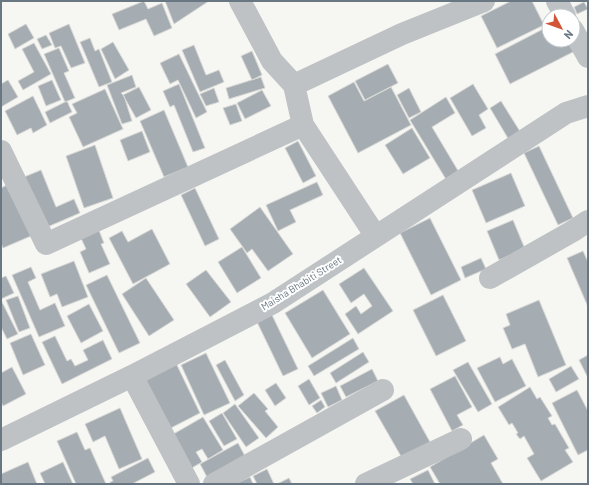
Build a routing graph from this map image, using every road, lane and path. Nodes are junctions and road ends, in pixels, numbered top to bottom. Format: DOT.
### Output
graph roads {
  1 [pos="240,1"];
  2 [pos="484,1"];
  3 [pos="581,44"];
  4 [pos="588,57"];
  5 [pos="294,86"];
  6 [pos="588,106"];
  7 [pos="303,125"];
  8 [pos="1,151"];
  9 [pos="588,221"];
  10 [pos="375,236"];
  11 [pos="490,278"];
  12 [pos="132,376"];
  13 [pos="383,390"];
  14 [pos="461,439"];
  15 [pos="1,440"];
  16 [pos="189,484"];
  17 [pos="214,484"];
  18 [pos="366,484"];
  1 -- 5 [label="street"];
  2 -- 5 [label="street"];
  3 -- 4 [label="street"];
  5 -- 7 [label="street"];
  6 -- 10 [label="street, Maisha Bhabiti Street"];
  7 -- 8 [label="street"];
  7 -- 10 [label="street"];
  9 -- 11 [label="street"];
  10 -- 12 [label="street, Maisha Bhabiti Street"];
  12 -- 15 [label="street, Maisha Bhabiti Street"];
  12 -- 16 [label="street"];
  13 -- 17 [label="street"];
  14 -- 18 [label="street"];
}
